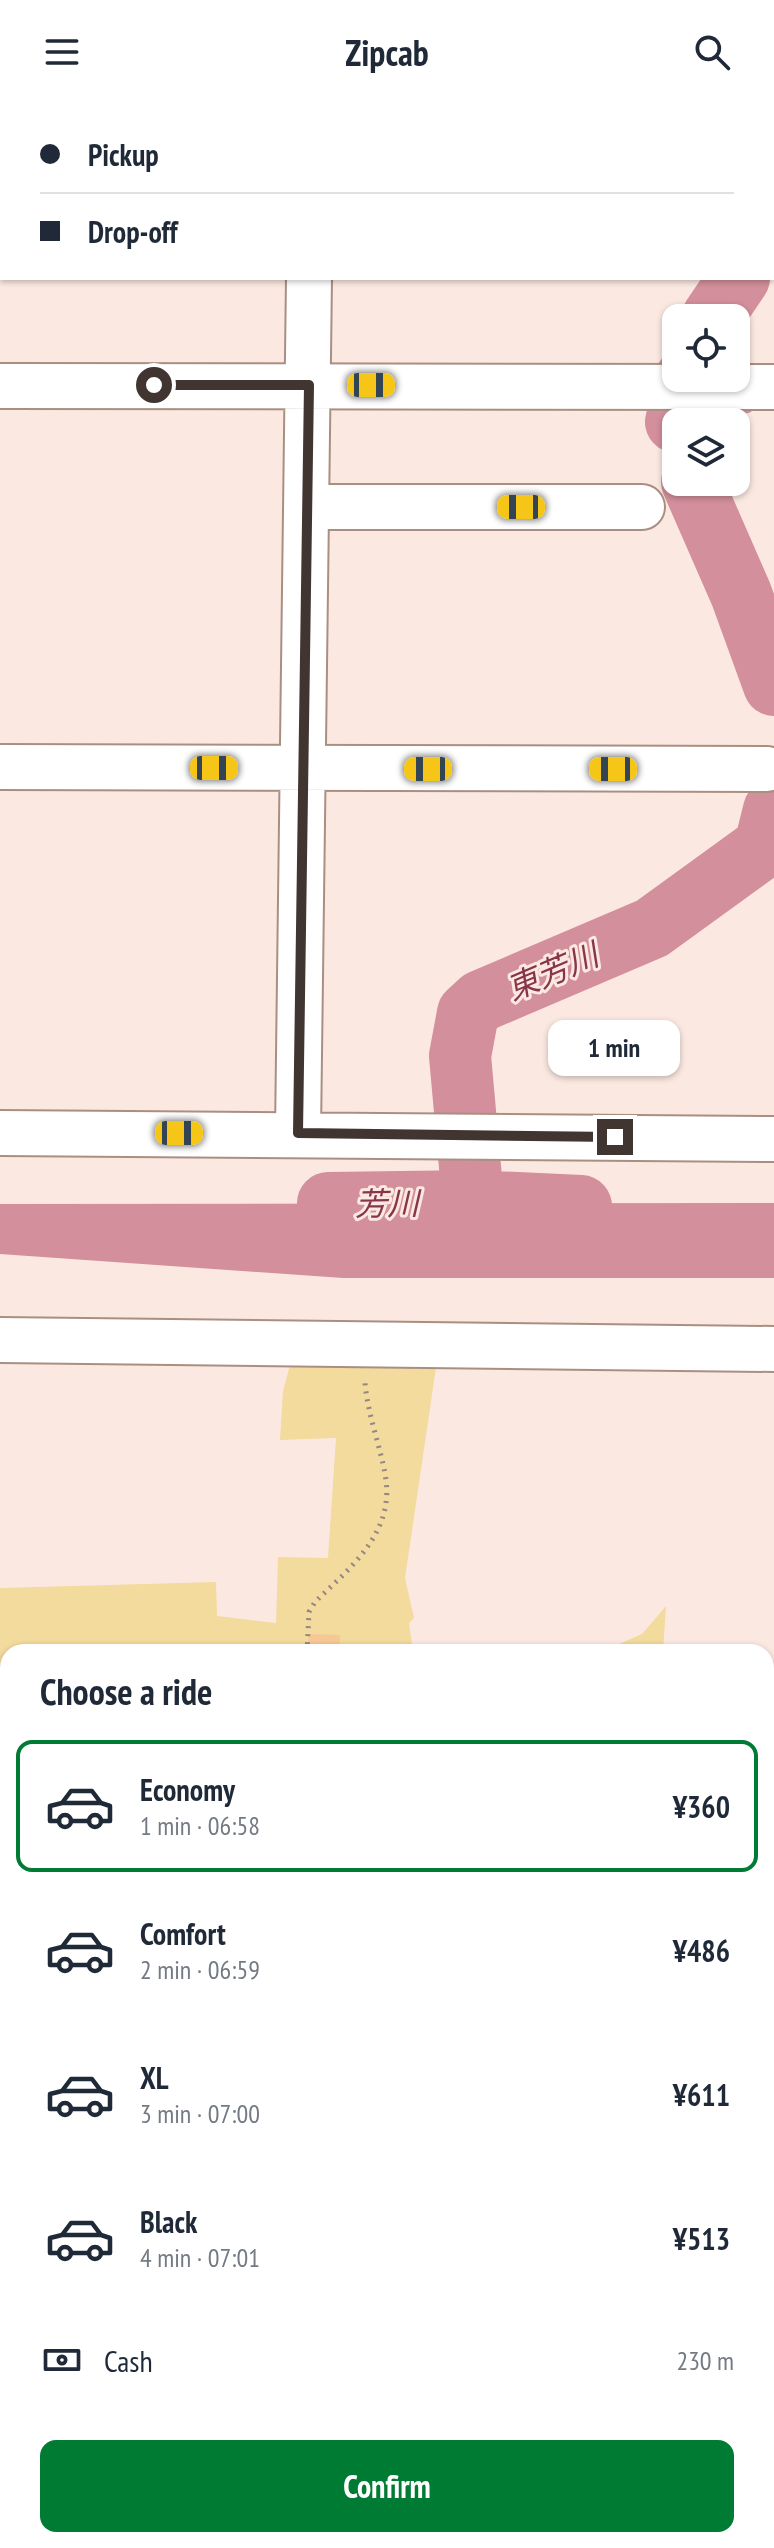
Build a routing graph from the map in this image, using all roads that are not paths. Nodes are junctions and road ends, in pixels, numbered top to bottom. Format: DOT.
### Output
graph roads {
  1 [pos="309,280"];
  2 [pos="309,385"];
  3 [pos="0,386"];
  4 [pos="774,387"];
  5 [pos="308,507"];
  6 [pos="642,507"];
  7 [pos="0,767"];
  8 [pos="305,769"];
  9 [pos="767,769"];
  10 [pos="0,1133"];
  11 [pos="298,1133"];
  12 [pos="774,1139"];
  13 [pos="0,1340"];
  14 [pos="774,1349"];
  1 -- 2 [label="street"];
  2 -- 3 [label="street"];
  2 -- 4 [label="street"];
  2 -- 5 [label="street"];
  5 -- 6 [label="street"];
  5 -- 8 [label="street"];
  7 -- 8 [label="street"];
  8 -- 9 [label="street"];
  8 -- 11 [label="street"];
  10 -- 11 [label="street"];
  11 -- 12 [label="street"];
  13 -- 14 [label="street"];
}
